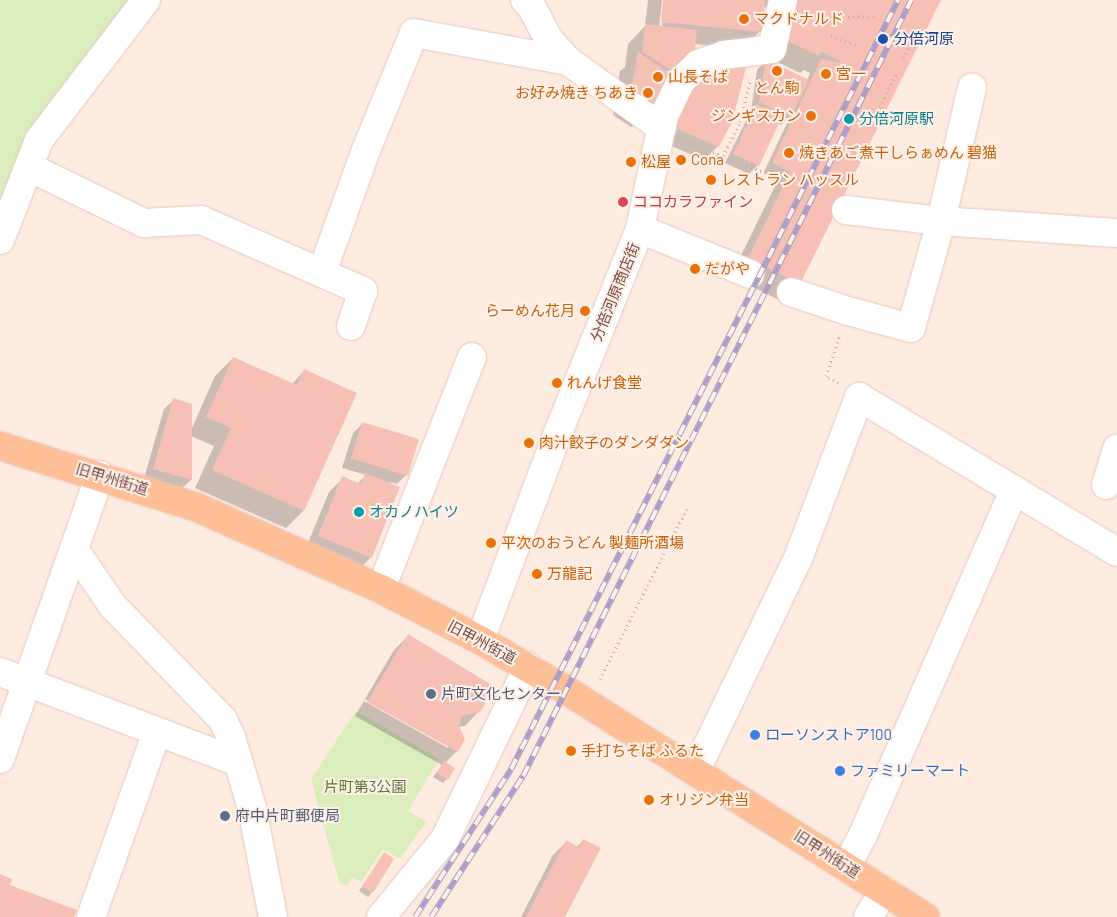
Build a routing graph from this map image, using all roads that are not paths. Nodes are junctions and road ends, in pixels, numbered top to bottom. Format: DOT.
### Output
graph roads {
  1 [pos="146,0"];
  2 [pos="525,0"];
  3 [pos="783,0"];
  4 [pos="568,60"];
  5 [pos="972,88"];
  6 [pos="662,128"];
  7 [pos="28,168"];
  8 [pos="846,210"];
  9 [pos="941,221"];
  10 [pos="640,230"];
  11 [pos="1117,232"];
  12 [pos="0,240"];
  13 [pos="322,272"];
  14 [pos="750,274"];
  15 [pos="791,292"];
  16 [pos="350,326"];
  17 [pos="472,357"];
  18 [pos="0,446"];
  19 [pos="1117,449"];
  20 [pos="100,475"];
  21 [pos="1106,485"];
  22 [pos="1014,490"];
  23 [pos="74,550"];
  24 [pos="1117,552"];
  25 [pos="381,589"];
  26 [pos="480,640"];
  27 [pos="528,667"];
  28 [pos="0,672"];
  29 [pos="27,684"];
  30 [pos="157,732"];
  31 [pos="0,759"];
  32 [pos="238,762"];
  33 [pos="696,770"];
  34 [pos="846,867"];
  35 [pos="884,891"];
  36 [pos="91,917"];
  37 [pos="273,917"];
  38 [pos="381,917"];
  39 [pos="868,917"];
  40 [pos="925,917"];
  1 -- 7 [label="street"];
  2 -- 4 [label="street"];
  3 -- 6 [label="street, 分倍河原商店街"];
  4 -- 6 [label="street"];
  4 -- 13 [label="street"];
  5 -- 9 [label="street"];
  6 -- 10 [label="street, 分倍河原商店街"];
  7 -- 12 [label="street"];
  7 -- 13 [label="street"];
  8 -- 9 [label="street"];
  9 -- 11 [label="street"];
  9 -- 15 [label="street"];
  10 -- 14 [label="street"];
  10 -- 26 [label="street, 分倍河原商店街"];
  13 -- 16 [label="street"];
  17 -- 25 [label="street"];
  18 -- 20 [label="main road, 旧甲州街道"];
  19 -- 21 [label="street"];
  20 -- 23 [label="street"];
  20 -- 25 [label="main road, 旧甲州街道"];
  22 -- 24 [label="street"];
  22 -- 33 [label="street"];
  22 -- 34 [label="street"];
  23 -- 29 [label="street"];
  23 -- 32 [label="street"];
  25 -- 26 [label="main road, 旧甲州街道"];
  26 -- 27 [label="main road, 旧甲州街道"];
  27 -- 33 [label="main road, 旧甲州街道"];
  27 -- 38 [label="street"];
  28 -- 29 [label="street"];
  29 -- 30 [label="street"];
  29 -- 31 [label="street"];
  30 -- 32 [label="street"];
  30 -- 36 [label="street"];
  32 -- 37 [label="street"];
  33 -- 34 [label="main road, 旧甲州街道"];
  34 -- 35 [label="main road, 旧甲州街道"];
  35 -- 39 [label="street"];
  35 -- 40 [label="main road, 旧甲州街道"];
}
